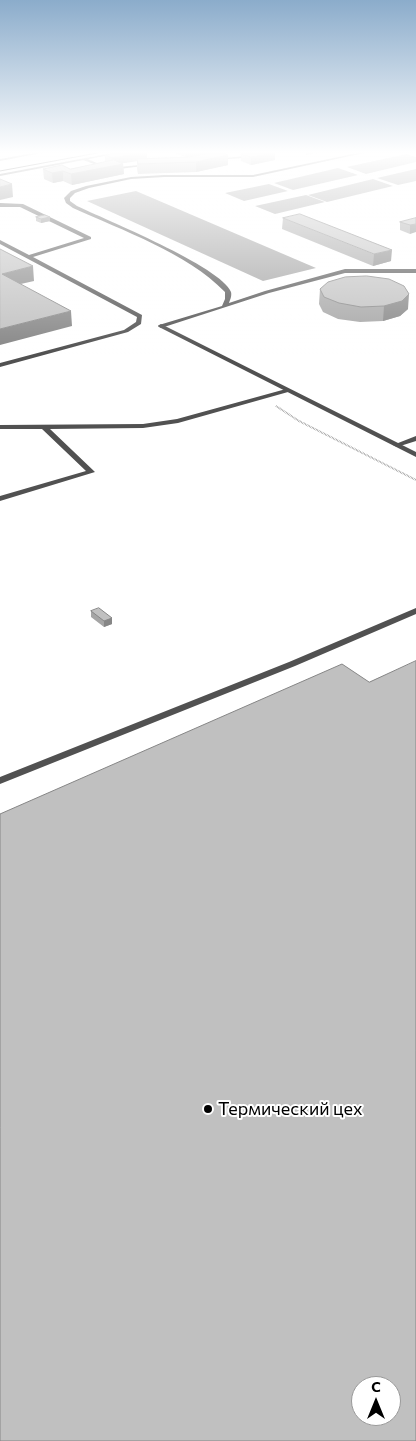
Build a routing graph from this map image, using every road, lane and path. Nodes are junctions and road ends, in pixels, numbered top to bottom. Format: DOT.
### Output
graph roads {
  1 [pos="52,220"];
  2 [pos="103,220"];
  3 [pos="0,242"];
  4 [pos="28,256"];
  5 [pos="416,270"];
  6 [pos="224,307"];
  7 [pos="0,365"];
  8 [pos="286,391"];
  9 [pos="269,403"];
  10 [pos="0,427"];
  11 [pos="45,428"];
  12 [pos="416,438"];
  13 [pos="396,445"];
  14 [pos="416,455"];
  15 [pos="416,480"];
  16 [pos="0,500"];
  17 [pos="416,611"];
  18 [pos="0,781"];
  1 -- 4 [label="street"];
  2 -- 6 [label="street"];
  3 -- 4 [label="street"];
  4 -- 7 [label="street"];
  5 -- 6 [label="street"];
  6 -- 8 [label="street"];
  8 -- 11 [label="street"];
  8 -- 13 [label="street"];
  9 -- 15 [label="path"];
  10 -- 11 [label="street"];
  11 -- 16 [label="street"];
  12 -- 13 [label="street"];
  13 -- 14 [label="street"];
  17 -- 18 [label="street"];
}
